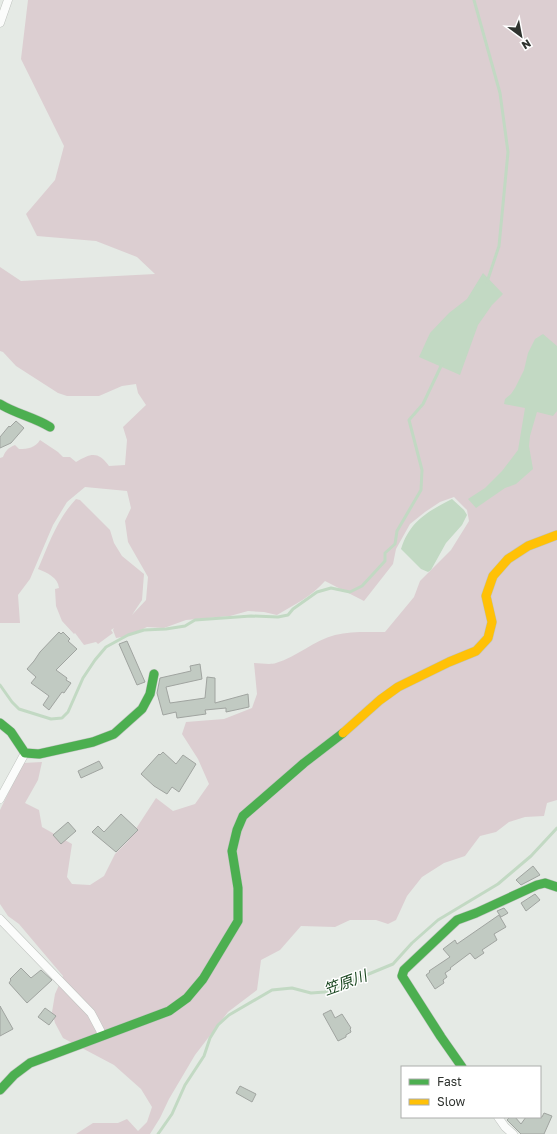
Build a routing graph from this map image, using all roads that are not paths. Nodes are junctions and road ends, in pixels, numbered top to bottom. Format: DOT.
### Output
graph roads {
  1 [pos="8,0"];
  2 [pos="0,23"];
  3 [pos="0,404"];
  4 [pos="50,427"];
  5 [pos="557,535"];
  6 [pos="154,674"];
  7 [pos="0,724"];
  8 [pos="25,753"];
  9 [pos="0,799"];
  10 [pos="557,887"];
  11 [pos="0,919"];
  12 [pos="102,1036"];
  13 [pos="461,1066"];
  14 [pos="0,1090"];
  15 [pos="499,1118"];
  16 [pos="513,1134"];
  1 -- 2 [label="street"];
  3 -- 4 [label="street"];
  5 -- 12 [label="street"];
  6 -- 8 [label="street"];
  7 -- 8 [label="street"];
  8 -- 9 [label="street"];
  10 -- 13 [label="street"];
  11 -- 12 [label="street"];
  12 -- 14 [label="street"];
  15 -- 16 [label="street"];
}
